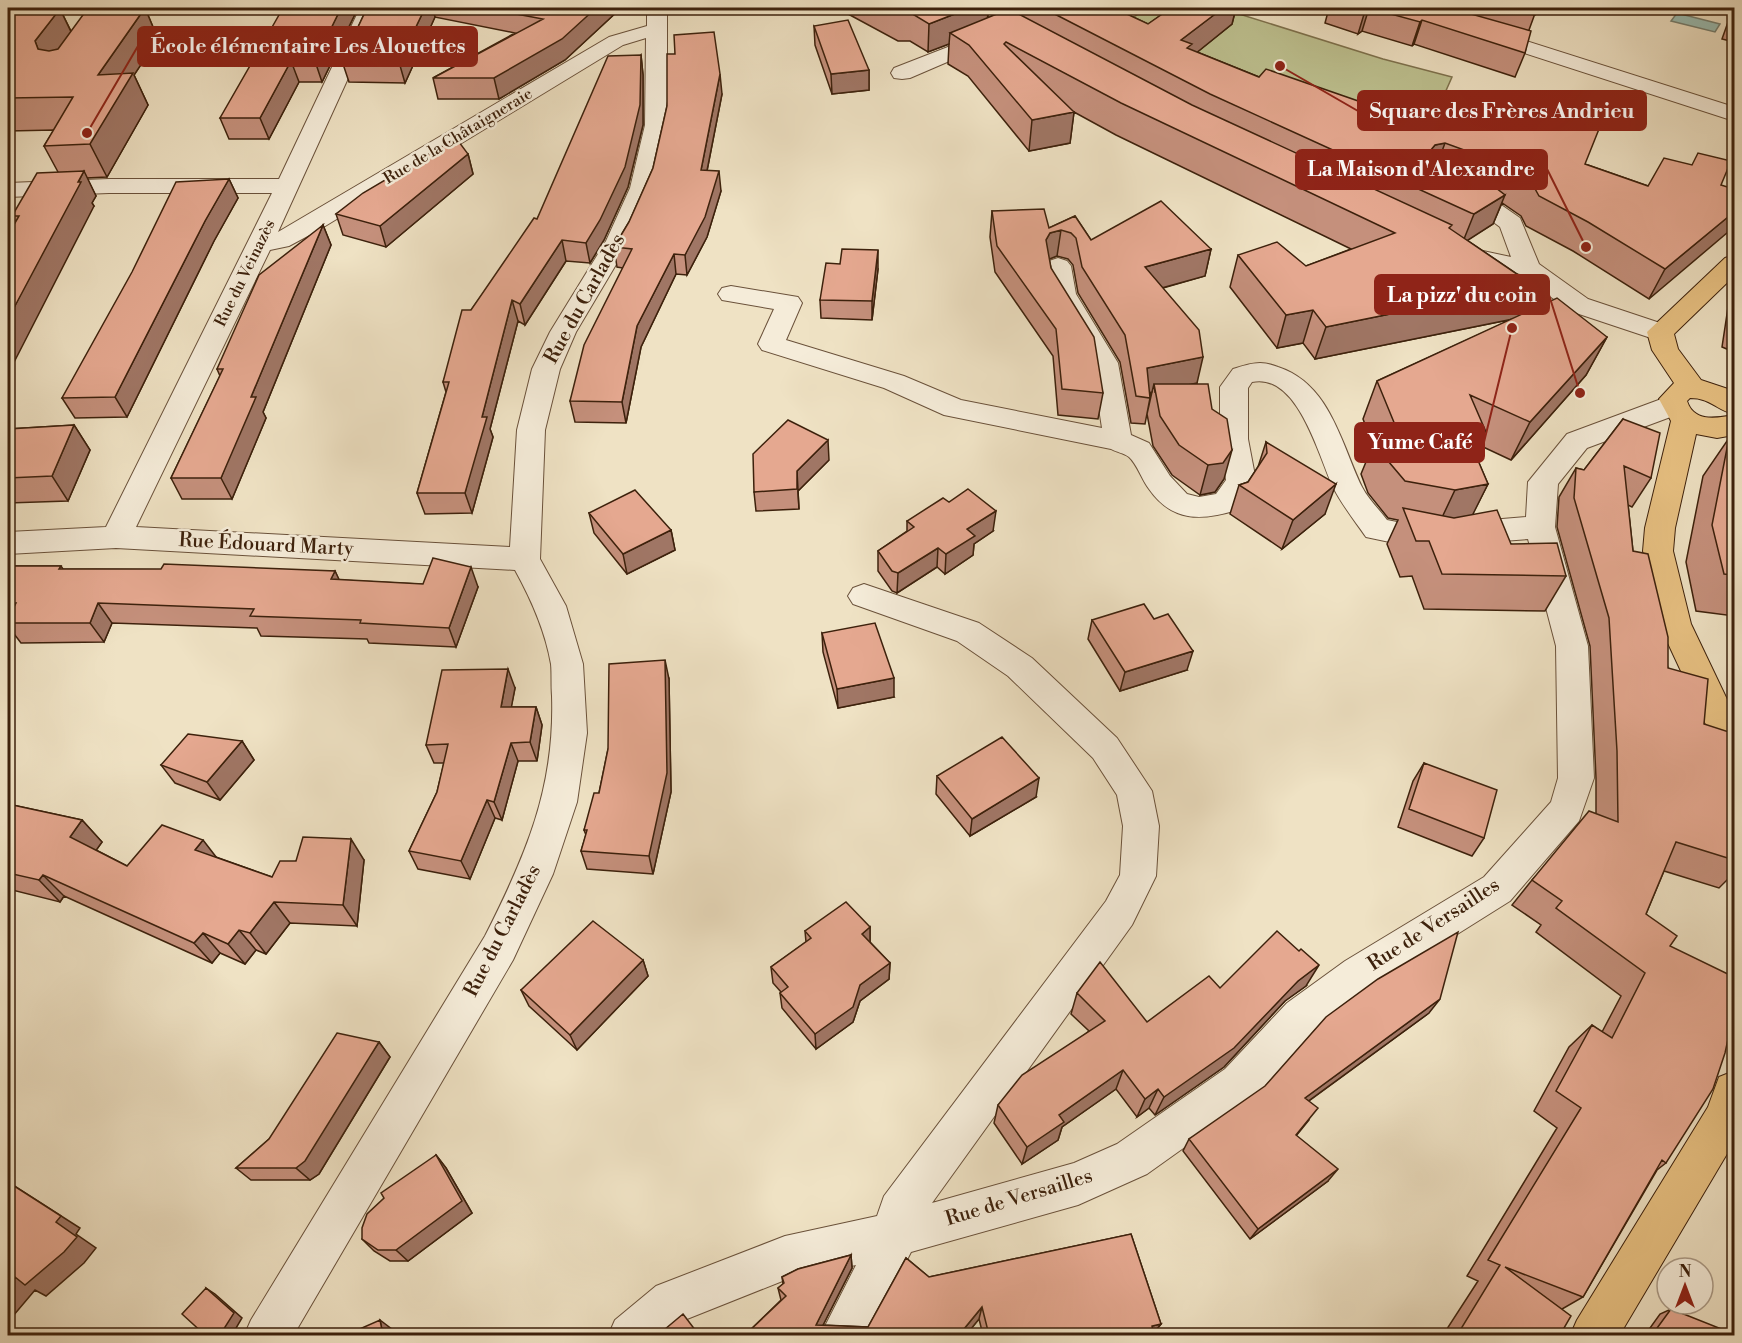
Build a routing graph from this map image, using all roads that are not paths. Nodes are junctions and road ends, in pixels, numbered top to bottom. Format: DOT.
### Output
graph roads {
  1 [pos="370,8"];
  2 [pos="657,20"];
  3 [pos="999,23"];
  4 [pos="1466,28"];
  5 [pos="902,73"];
  6 [pos="1734,114"];
  7 [pos="1444,185"];
  8 [pos="287,186"];
  9 [pos="8,189"];
  10 [pos="1518,241"];
  11 [pos="260,245"];
  12 [pos="1440,246"];
  13 [pos="1477,257"];
  14 [pos="1734,263"];
  15 [pos="1058,266"];
  16 [pos="1528,268"];
  17 [pos="731,294"];
  18 [pos="1660,332"];
  19 [pos="1730,398"];
  20 [pos="1684,404"];
  21 [pos="1734,424"];
  22 [pos="1118,441"];
  23 [pos="1540,527"];
  24 [pos="116,537"];
  25 [pos="8,543"];
  26 [pos="525,559"];
  27 [pos="864,596"];
  28 [pos="1734,749"];
  29 [pos="1734,1091"];
  30 [pos="897,1234"];
  31 [pos="267,1335"];
  32 [pos="631,1335"];
  33 [pos="843,1335"];
  34 [pos="1593,1335"];
  1 -- 8 [label="street, Rue du Veinazès"];
  2 -- 11 [label="street, Rue de la Châtaigneraie"];
  2 -- 26 [label="street, Rue du Carladès"];
  3 -- 5 [label="street"];
  4 -- 6 [label="street"];
  7 -- 10 [label="street"];
  8 -- 9 [label="street"];
  8 -- 11 [label="street, Rue du Veinazès"];
  10 -- 13 [label="street"];
  10 -- 16 [label="street"];
  11 -- 24 [label="street, Rue du Veinazès"];
  12 -- 13 [label="street"];
  13 -- 16 [label="street"];
  14 -- 18 [label="main road"];
  15 -- 22 [label="street"];
  16 -- 18 [label="street"];
  17 -- 22 [label="street"];
  18 -- 20 [label="main road"];
  19 -- 20 [label="main road"];
  20 -- 21 [label="main road"];
  20 -- 23 [label="street, Rue de Versailles"];
  20 -- 28 [label="main road"];
  22 -- 23 [label="street"];
  23 -- 30 [label="street, Rue de Versailles"];
  24 -- 25 [label="street, Rue Édouard Marty"];
  24 -- 26 [label="street, Rue Édouard Marty"];
  26 -- 31 [label="street, Rue du Carladès"];
  27 -- 30 [label="street"];
  29 -- 34 [label="main road"];
  30 -- 32 [label="street, Rue de Versailles"];
  30 -- 33 [label="street"];
}
